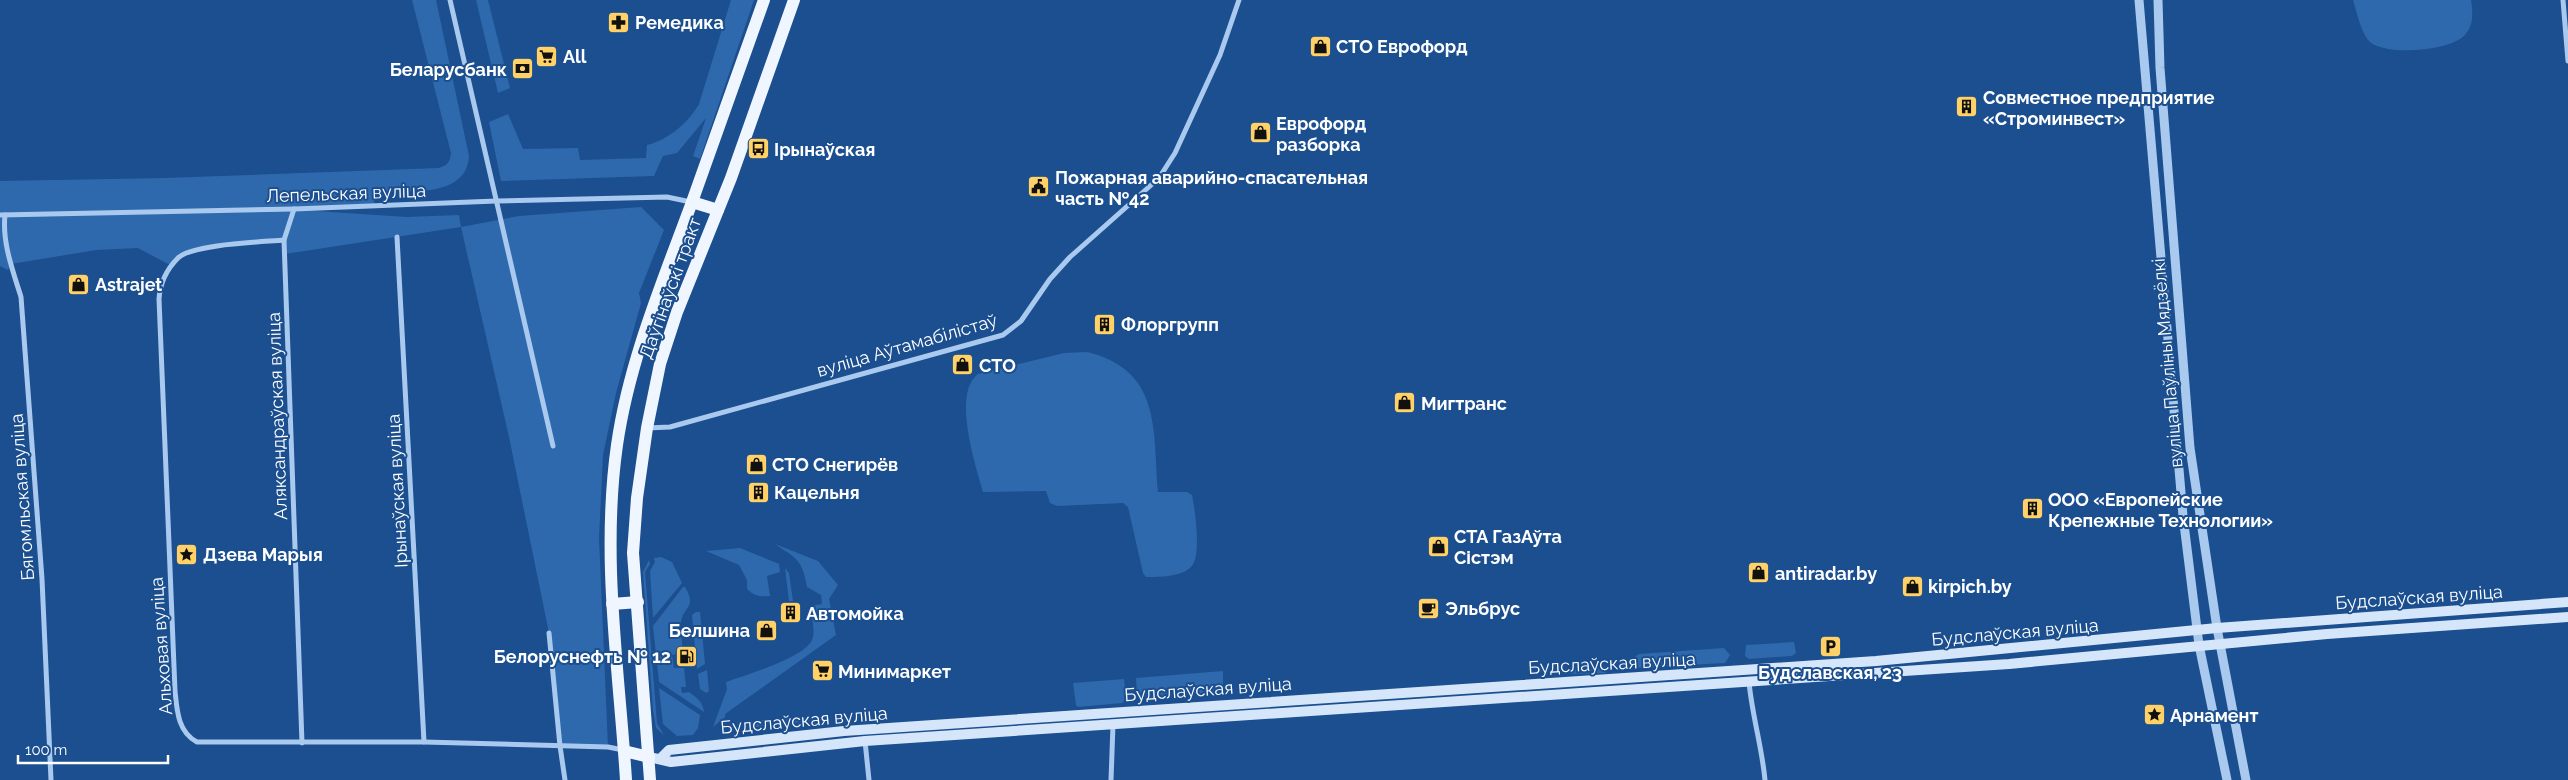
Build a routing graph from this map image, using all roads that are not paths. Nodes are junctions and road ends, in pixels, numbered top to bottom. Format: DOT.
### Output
graph roads {
  1 [pos="450,0"];
  2 [pos="764,0"];
  3 [pos="794,0"];
  4 [pos="1239,0"];
  5 [pos="2138,0"];
  6 [pos="2158,0"];
  7 [pos="2563,0"];
  8 [pos="2568,61"];
  9 [pos="496,201"];
  10 [pos="692,202"];
  11 [pos="294,209"];
  12 [pos="718,210"];
  13 [pos="3,215"];
  14 [pos="397,238"];
  15 [pos="284,240"];
  16 [pos="647,428"];
  17 [pos="553,446"];
  18 [pos="638,602"];
  19 [pos="2568,602"];
  20 [pos="612,604"];
  21 [pos="2568,617"];
  22 [pos="2217,628"];
  23 [pos="2197,630"];
  24 [pos="549,633"];
  25 [pos="2219,643"];
  26 [pos="2200,645"];
  27 [pos="1749,682"];
  28 [pos="1113,724"];
  29 [pos="424,742"];
  30 [pos="865,742"];
  31 [pos="302,743"];
  32 [pos="560,746"];
  33 [pos="624,750"];
  34 [pos="655,757"];
  35 [pos="51,780"];
  36 [pos="566,780"];
  37 [pos="626,780"];
  38 [pos="650,780"];
  39 [pos="869,780"];
  40 [pos="1112,780"];
  41 [pos="1765,780"];
  42 [pos="2227,780"];
  43 [pos="2246,780"];
  1 -- 9 [label="street"];
  2 -- 10 [label="main road, Даўгінаўскі тракт"];
  3 -- 12 [label="main road, Даўгінаўскі тракт"];
  4 -- 16 [label="street, вуліца Аўтамабілістаў"];
  5 -- 23 [label="street, вуліца Паўліны Мядзёлкі"];
  6 -- 22 [label="street, вуліца Паўліны Мядзёлкі"];
  7 -- 8 [label="street"];
  9 -- 10 [label="street, Лепельская вуліца"];
  9 -- 11 [label="street, Лепельская вуліца"];
  9 -- 17 [label="street"];
  10 -- 12 [label="main road"];
  10 -- 20 [label="main road, Даўгінаўскі тракт"];
  11 -- 13 [label="street, Лепельская вуліца"];
  11 -- 15 [label="street, Аляксандраўская вуліца"];
  12 -- 16 [label="main road, Даўгінаўскі тракт"];
  13 -- 35 [label="street, Бягомльская вуліца"];
  14 -- 29 [label="street, Ірынаўская вуліца"];
  15 -- 31 [label="street, Аляксандраўская вуліца"];
  15 -- 31 [label="street, Альховая вуліца"];
  16 -- 18 [label="main road, Даўгінаўскі тракт"];
  18 -- 20 [label="main road"];
  18 -- 34 [label="main road, Даўгінаўскі тракт"];
  19 -- 22 [label="main road, Будслаўская вуліца"];
  20 -- 33 [label="main road, Даўгінаўскі тракт"];
  21 -- 25 [label="main road, Будслаўская вуліца"];
  22 -- 23 [label="main road, Будслаўская вуліца"];
  22 -- 25 [label="street, вуліца Паўліны Мядзёлкі"];
  23 -- 26 [label="street, вуліца Паўліны Мядзёлкі"];
  23 -- 34 [label="main road, Будслаўская вуліца"];
  24 -- 32 [label="street"];
  25 -- 26 [label="main road, Будслаўская вуліца"];
  25 -- 43 [label="street, вуліца Паўліны Мядзёлкі"];
  26 -- 27 [label="main road, Будслаўская вуліца"];
  26 -- 42 [label="street, вуліца Паўліны Мядзёлкі"];
  27 -- 28 [label="main road, Будслаўская вуліца"];
  27 -- 41 [label="street"];
  28 -- 30 [label="main road, Будслаўская вуліца"];
  28 -- 40 [label="street"];
  29 -- 31 [label="street, Альховая вуліца"];
  29 -- 32 [label="street, Альховая вуліца"];
  30 -- 34 [label="main road, Будслаўская вуліца"];
  30 -- 39 [label="street"];
  32 -- 33 [label="street, Альховая вуліца"];
  32 -- 36 [label="street"];
  33 -- 34 [label="main road"];
  33 -- 37 [label="main road, Даўгінаўскі тракт"];
  34 -- 38 [label="main road, Даўгінаўскі тракт"];
}
